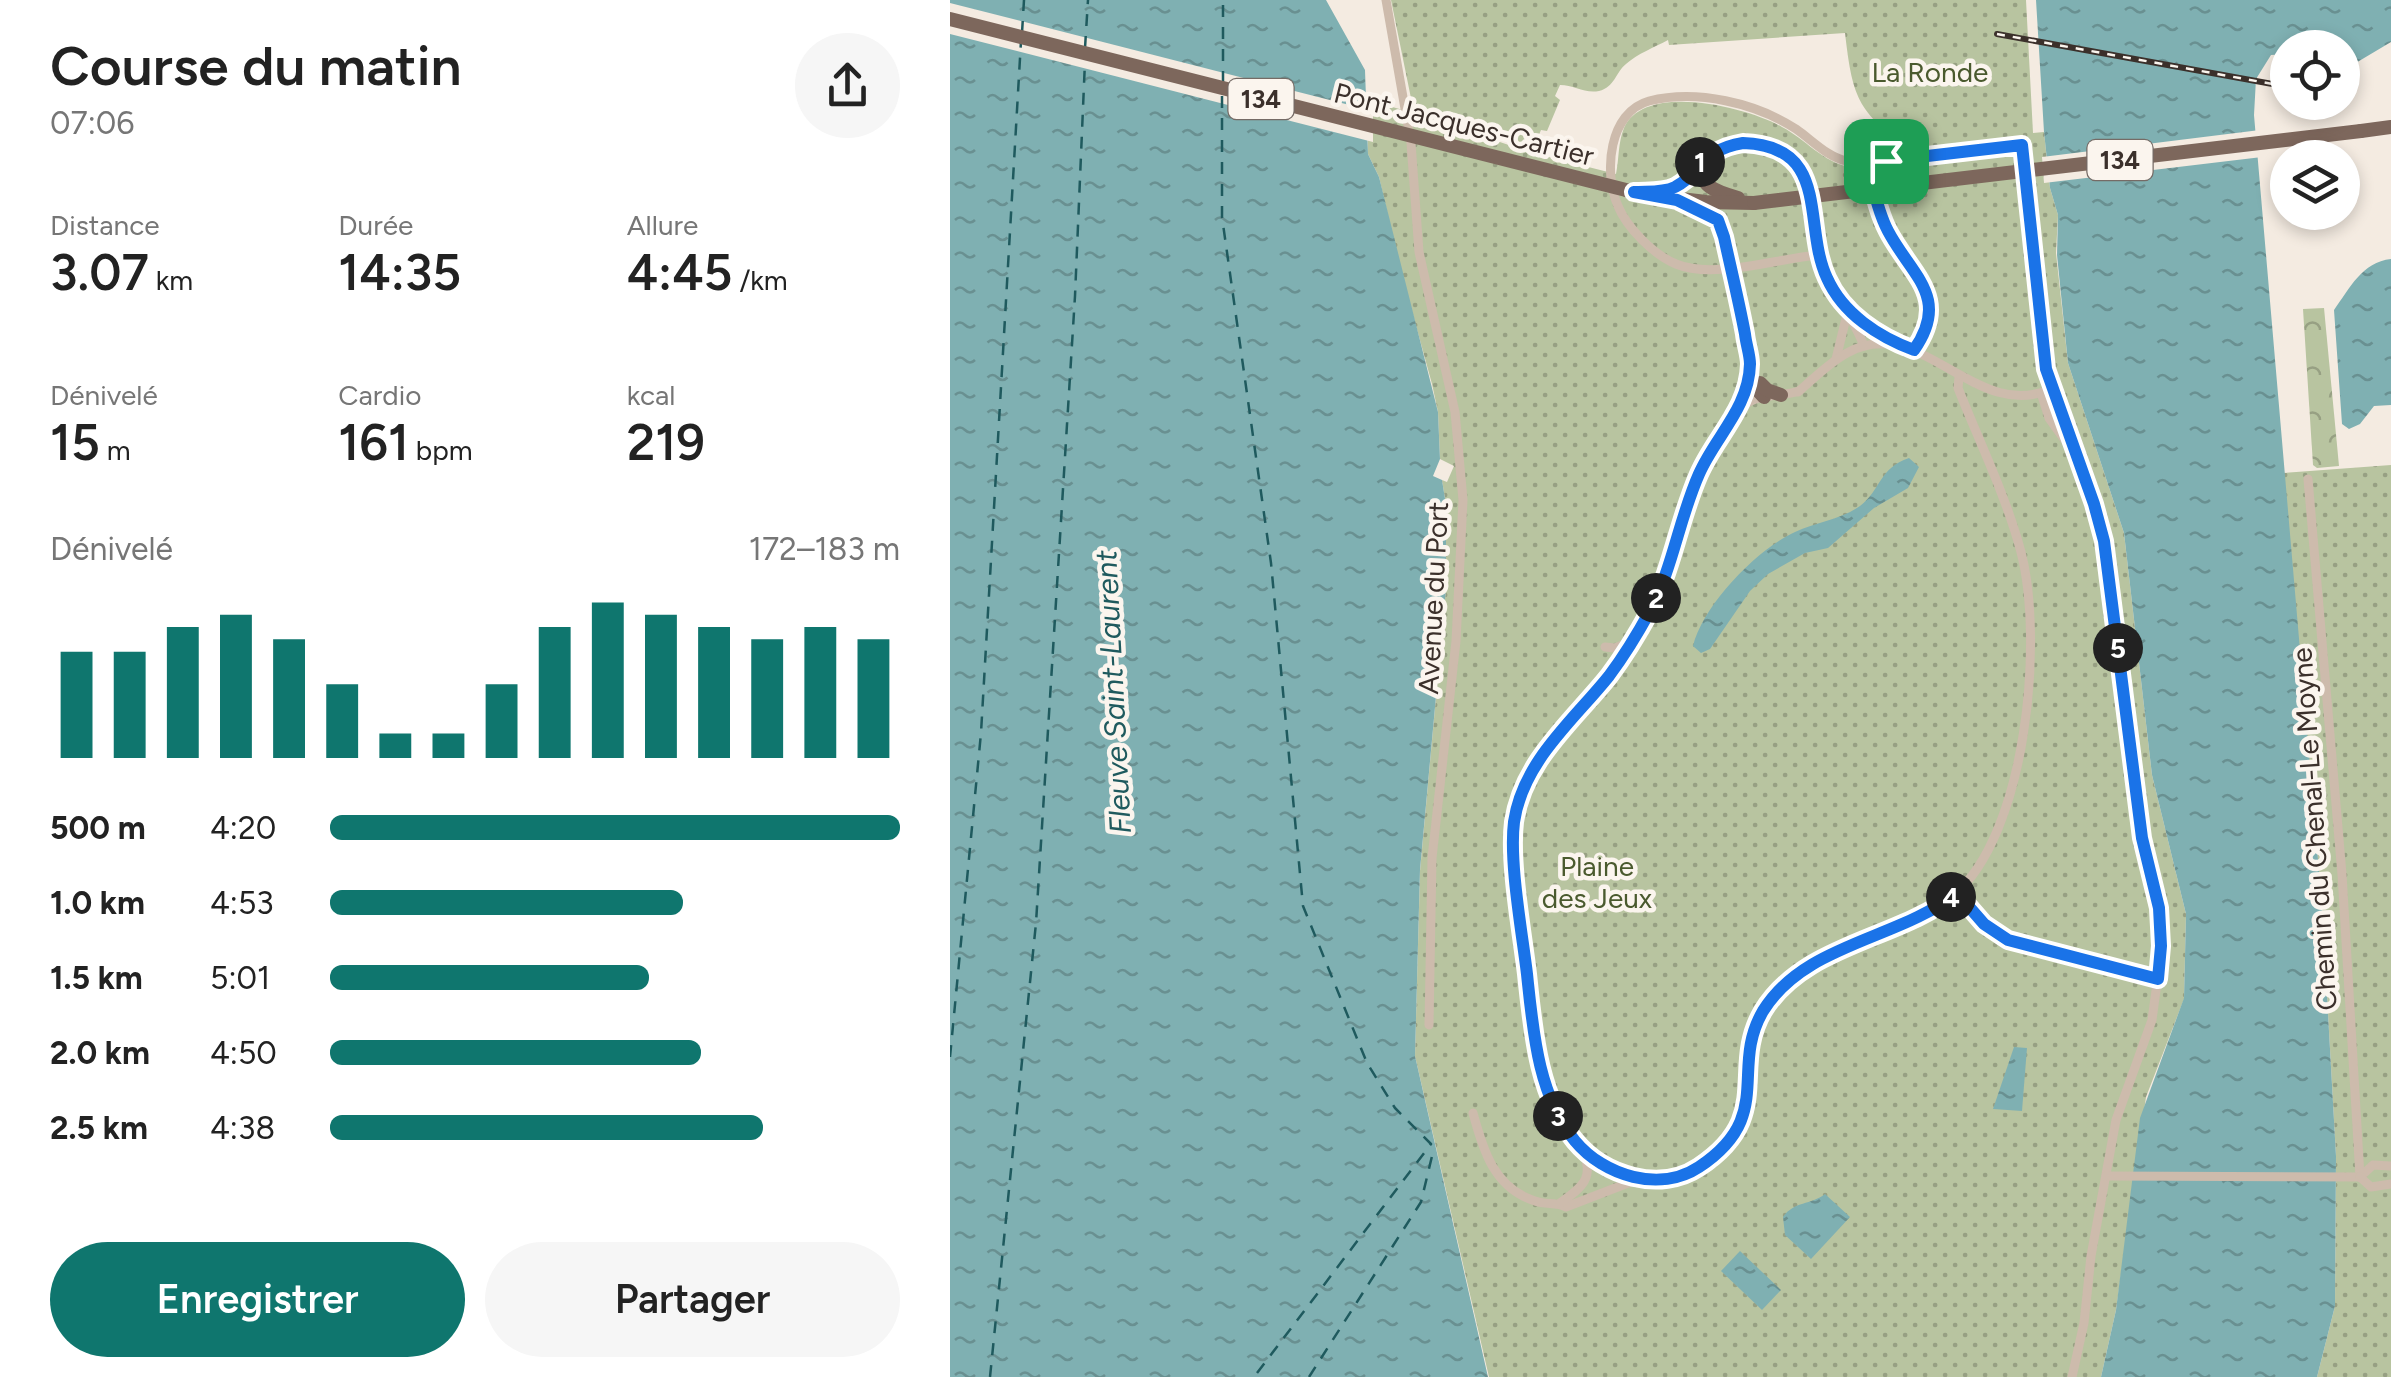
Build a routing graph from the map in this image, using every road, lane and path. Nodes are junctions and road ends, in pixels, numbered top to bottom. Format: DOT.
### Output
graph roads {
  1 [pos="1386,0"];
  2 [pos="950,19"];
  3 [pos="2391,128"];
  4 [pos="1701,162"];
  5 [pos="1867,163"];
  6 [pos="1634,192"];
  7 [pos="1677,200"];
  8 [pos="1754,203"];
  9 [pos="1724,237"];
  10 [pos="1819,255"];
  11 [pos="1848,310"];
  12 [pos="1895,343"];
  13 [pos="1864,346"];
  14 [pos="1914,350"];
  15 [pos="1835,361"];
  16 [pos="1750,365"];
  17 [pos="1958,377"];
  18 [pos="1799,390"];
  19 [pos="2046,391"];
  20 [pos="1978,394"];
  21 [pos="1781,395"];
  22 [pos="1764,397"];
  23 [pos="1738,410"];
  24 [pos="1968,410"];
  25 [pos="2064,418"];
  26 [pos="2052,424"];
  27 [pos="2076,456"];
  28 [pos="2308,479"];
  29 [pos="1632,642"];
  30 [pos="1617,665"];
  31 [pos="1957,893"];
  32 [pos="2158,979"];
  33 [pos="1430,1025"];
  34 [pos="1473,1112"];
  35 [pos="1580,1147"];
  36 [pos="2391,1166"];
  37 [pos="2112,1176"];
  38 [pos="2355,1177"];
  39 [pos="1639,1180"];
  40 [pos="2391,1184"];
  41 [pos="1560,1203"];
  42 [pos="2072,1377"];
  1 -- 33 [label="street, Avenue du Port"];
  2 -- 6 [label="main road, Pont Jacques-Cartier / 134, bridge"];
  3 -- 8 [label="main road, Pont Jacques-Cartier / 134, bridge"];
  4 -- 6 [label="main road"];
  4 -- 8 [label="main road"];
  4 -- 10 [label="main road"];
  5 -- 10 [label="street"];
  5 -- 14 [label="street"];
  5 -- 19 [label="street"];
  6 -- 7 [label="main road, Pont Jacques-Cartier / 134"];
  7 -- 8 [label="main road, Pont Jacques-Cartier / 134"];
  7 -- 9 [label="main road"];
  8 -- 9 [label="main road"];
  9 -- 16 [label="main road, bridge"];
  10 -- 11 [label="street"];
  11 -- 12 [label="street"];
  11 -- 13 [label="street"];
  11 -- 15 [label="street"];
  12 -- 13 [label="street"];
  12 -- 14 [label="street"];
  13 -- 15 [label="street"];
  14 -- 17 [label="street"];
  15 -- 18 [label="street"];
  16 -- 21 [label="main road"];
  16 -- 22 [label="main road"];
  16 -- 23 [label="main road"];
  17 -- 20 [label="street"];
  17 -- 24 [label="street"];
  18 -- 21 [label="street"];
  18 -- 22 [label="street"];
  19 -- 20 [label="street"];
  19 -- 25 [label="street"];
  19 -- 26 [label="street"];
  20 -- 24 [label="street"];
  21 -- 22 [label="street"];
  22 -- 23 [label="street"];
  23 -- 29 [label="street"];
  24 -- 31 [label="street"];
  25 -- 26 [label="street"];
  25 -- 27 [label="street"];
  26 -- 27 [label="street"];
  27 -- 32 [label="street"];
  28 -- 38 [label="street, Chemin du Chenal-Le Moyne"];
  29 -- 30 [label="street"];
  29 -- 30 [label="street"];
  30 -- 35 [label="street"];
  31 -- 32 [label="street"];
  31 -- 39 [label="street"];
  32 -- 37 [label="street"];
  34 -- 41 [label="street"];
  35 -- 39 [label="street"];
  35 -- 41 [label="street"];
  36 -- 38 [label="street"];
  37 -- 38 [label="street"];
  37 -- 42 [label="street"];
  38 -- 40 [label="street"];
  39 -- 41 [label="street"];
}
